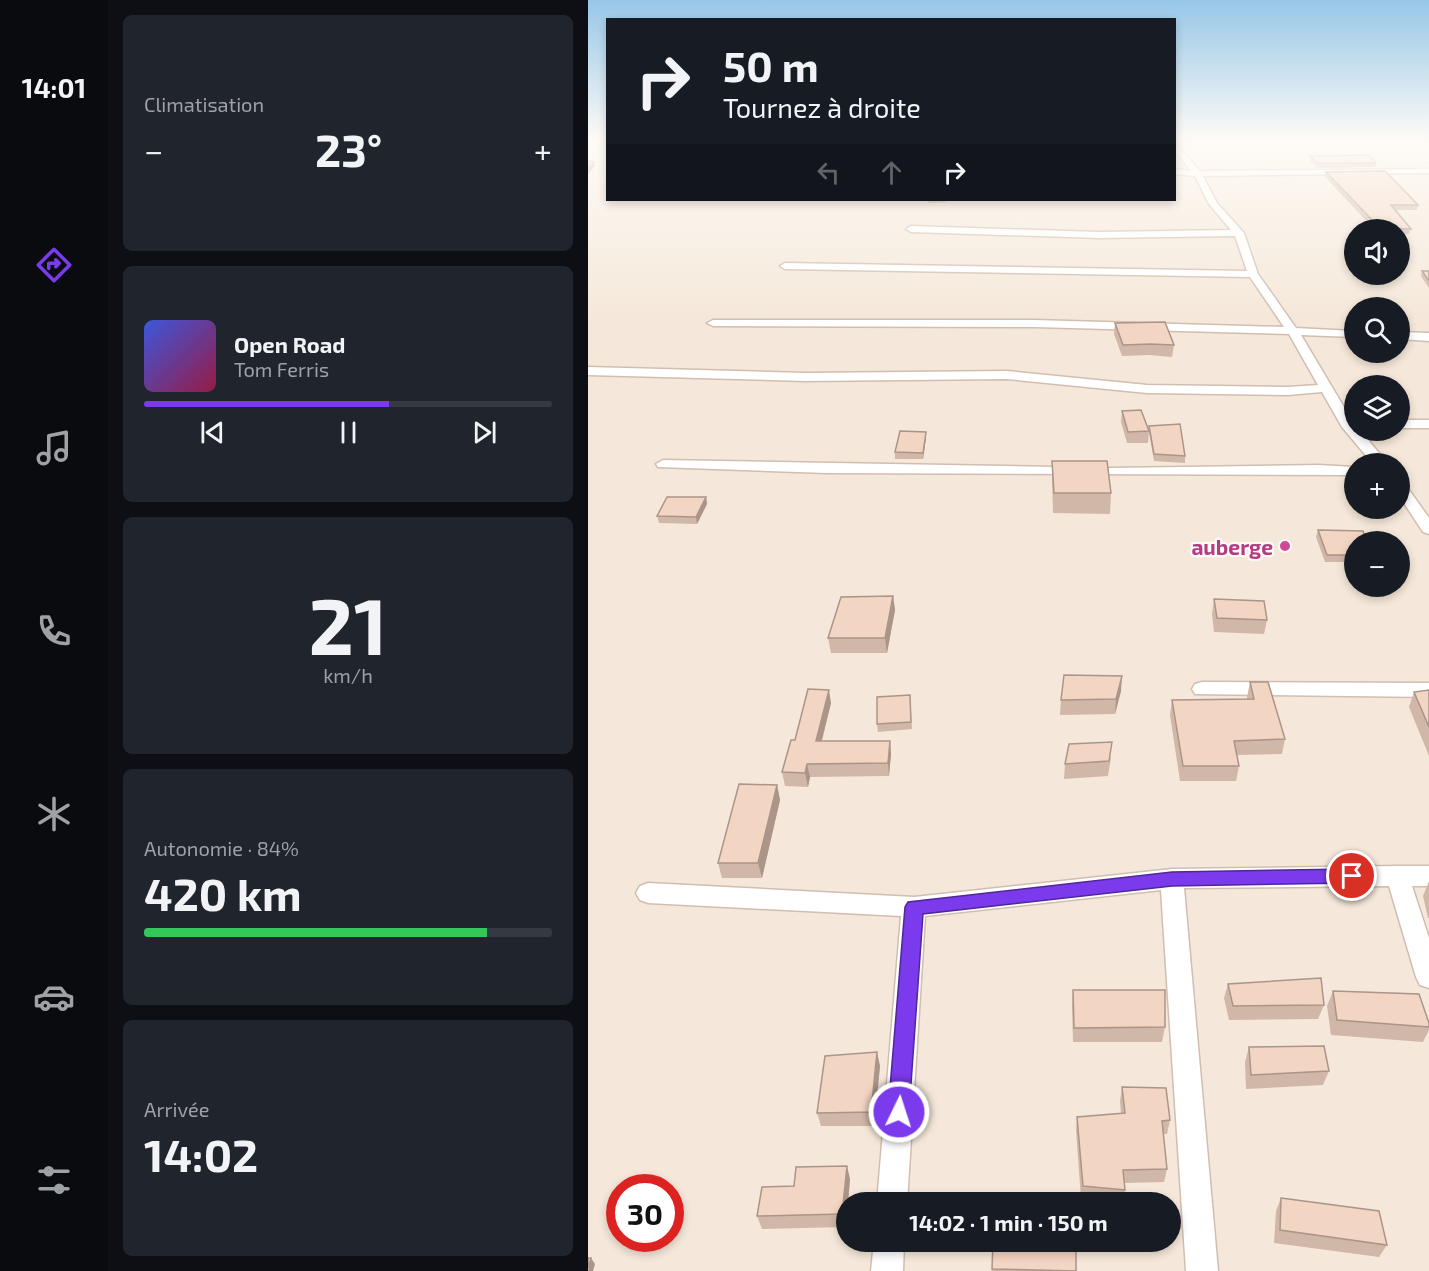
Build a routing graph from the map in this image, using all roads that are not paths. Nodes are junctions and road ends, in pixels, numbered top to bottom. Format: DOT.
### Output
graph roads {
  1 [pos="1211,199"];
  2 [pos="911,229"];
  3 [pos="1239,233"];
  4 [pos="785,266"];
  5 [pos="1253,274"];
  6 [pos="713,323"];
  7 [pos="1292,330"];
  8 [pos="1344,333"];
  9 [pos="1410,337"];
  10 [pos="1429,338"];
  11 [pos="588,371"];
  12 [pos="1328,388"];
  13 [pos="1344,413"];
  14 [pos="1410,424"];
  15 [pos="1429,424"];
  16 [pos="663,464"];
  17 [pos="1344,470"];
  18 [pos="1410,501"];
  19 [pos="1429,529"];
  20 [pos="1202,688"];
  21 [pos="1429,690"];
  22 [pos="1397,875"];
  23 [pos="1429,876"];
  24 [pos="1172,879"];
  25 [pos="648,893"];
  26 [pos="914,907"];
  27 [pos="1429,977"];
  28 [pos="893,1192"];
  29 [pos="888,1252"];
  30 [pos="887,1271"];
  31 [pos="1202,1271"];
  1 -- 3 [label="street"];
  2 -- 3 [label="street"];
  3 -- 5 [label="street"];
  4 -- 5 [label="street"];
  5 -- 7 [label="street"];
  6 -- 7 [label="street"];
  7 -- 8 [label="street"];
  7 -- 12 [label="street"];
  9 -- 10 [label="street"];
  11 -- 12 [label="street"];
  12 -- 13 [label="street"];
  14 -- 15 [label="street"];
  16 -- 17 [label="street"];
  18 -- 19 [label="street"];
  20 -- 21 [label="street"];
  22 -- 23 [label="street"];
  22 -- 24 [label="street"];
  22 -- 27 [label="street"];
  24 -- 26 [label="street"];
  24 -- 31 [label="street"];
  25 -- 26 [label="street"];
  26 -- 28 [label="street"];
  29 -- 30 [label="street"];
}
